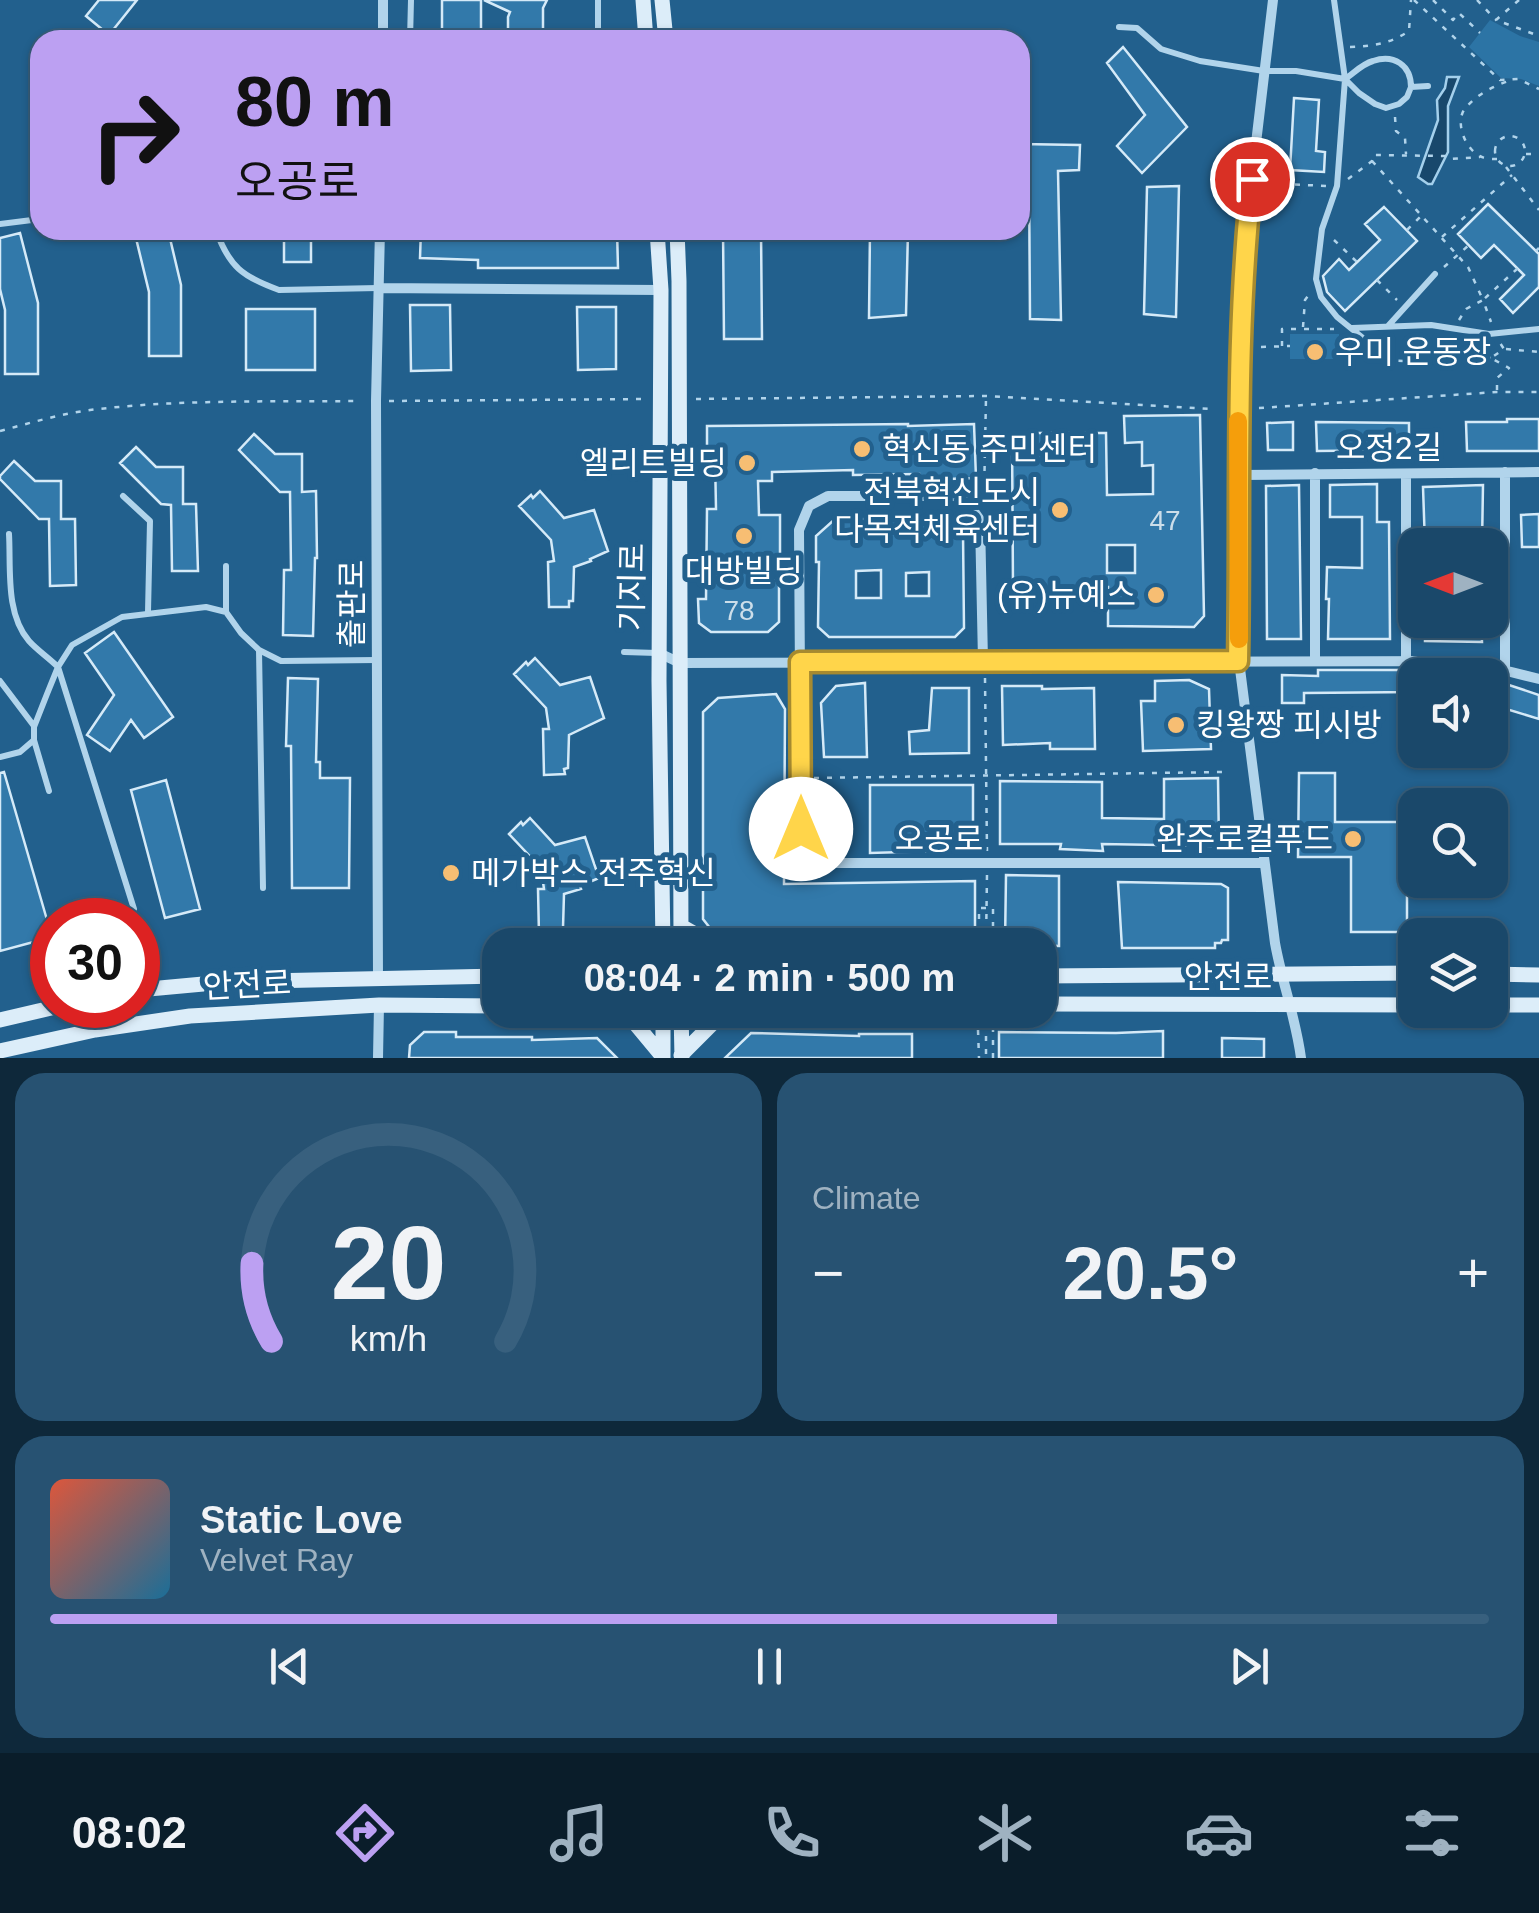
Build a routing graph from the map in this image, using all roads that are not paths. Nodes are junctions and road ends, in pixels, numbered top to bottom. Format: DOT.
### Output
graph roads {
  1 [pos="383,0"];
  2 [pos="411,0"];
  3 [pos="598,0"];
  4 [pos="642,0"];
  5 [pos="662,0"];
  6 [pos="1273,0"];
  7 [pos="1334,0"];
  8 [pos="1119,28"];
  9 [pos="383,30"];
  10 [pos="410,30"];
  11 [pos="598,30"];
  12 [pos="645,30"];
  13 [pos="665,30"];
  14 [pos="1264,71"];
  15 [pos="1345,79"];
  16 [pos="1428,86"];
  17 [pos="1411,87"];
  18 [pos="30,220"];
  19 [pos="0,224"];
  20 [pos="221,240"];
  21 [pos="380,240"];
  22 [pos="658,240"];
  23 [pos="677,240"];
  24 [pos="1435,274"];
  25 [pos="378,288"];
  26 [pos="661,290"];
  27 [pos="1387,327"];
  28 [pos="1351,328"];
  29 [pos="1539,328"];
  30 [pos="1386,346"];
  31 [pos="1505,472"];
  32 [pos="1539,472"];
  33 [pos="1315,473"];
  34 [pos="1406,474"];
  35 [pos="1239,475"];
  36 [pos="123,496"];
  37 [pos="10,534"];
  38 [pos="226,566"];
  39 [pos="148,612"];
  40 [pos="226,612"];
  41 [pos="259,650"];
  42 [pos="624,652"];
  43 [pos="659,653"];
  44 [pos="1406,658"];
  45 [pos="1505,658"];
  46 [pos="377,660"];
  47 [pos="1398,660"];
  48 [pos="983,661"];
  49 [pos="1238,661"];
  50 [pos="1315,661"];
  51 [pos="800,662"];
  52 [pos="680,663"];
  53 [pos="58,667"];
  54 [pos="1508,670"];
  55 [pos="1539,679"];
  56 [pos="0,682"];
  57 [pos="34,726"];
  58 [pos="34,740"];
  59 [pos="0,757"];
  60 [pos="49,791"];
  61 [pos="1263,863"];
  62 [pos="263,888"];
  63 [pos="131,898"];
  64 [pos="681,926"];
  65 [pos="663,927"];
  66 [pos="684,928"];
  67 [pos="1398,973"];
  68 [pos="1508,974"];
  69 [pos="1539,974"];
  70 [pos="482,976"];
  71 [pos="1057,976"];
  72 [pos="1281,976"];
  73 [pos="378,978"];
  74 [pos="160,988"];
  75 [pos="1057,1004"];
  76 [pos="378,1005"];
  77 [pos="1290,1005"];
  78 [pos="1398,1005"];
  79 [pos="1508,1005"];
  80 [pos="1539,1005"];
  81 [pos="482,1006"];
  82 [pos="30,1013"];
  83 [pos="0,1020"];
  84 [pos="639,1028"];
  85 [pos="662,1028"];
  86 [pos="681,1028"];
  87 [pos="708,1028"];
  88 [pos="0,1051"];
  89 [pos="682,1056"];
  90 [pos="662,1057"];
  91 [pos="378,1058"];
  92 [pos="1301,1058"];
  1 -- 9 [label="street"];
  2 -- 10 [label="lane"];
  3 -- 11 [label="lane"];
  4 -- 12 [label="street"];
  5 -- 13 [label="street"];
  6 -- 14 [label="street"];
  7 -- 15 [label="lane"];
  8 -- 14 [label="lane"];
  14 -- 15 [label="lane"];
  14 -- 35 [label="street"];
  15 -- 17 [label="lane"];
  15 -- 17 [label="lane"];
  15 -- 28 [label="lane"];
  16 -- 17 [label="lane"];
  18 -- 19 [label="lane"];
  20 -- 25 [label="lane"];
  21 -- 25 [label="street, 출판로"];
  22 -- 26 [label="street, 기지로"];
  23 -- 52 [label="street, 기지로"];
  24 -- 27 [label="lane"];
  25 -- 26 [label="street"];
  25 -- 46 [label="street, 출판로"];
  26 -- 43 [label="street, 기지로"];
  27 -- 28 [label="lane"];
  27 -- 29 [label="lane"];
  28 -- 30 [label="lane"];
  31 -- 32 [label="street, 오정2길"];
  31 -- 34 [label="street, 오정2길"];
  31 -- 45 [label="street"];
  33 -- 34 [label="street, 오정2길"];
  33 -- 35 [label="street, 오정2길"];
  33 -- 50 [label="street"];
  34 -- 44 [label="street"];
  35 -- 49 [label="street"];
  36 -- 39 [label="lane"];
  37 -- 53 [label="lane"];
  38 -- 40 [label="lane"];
  39 -- 40 [label="lane"];
  39 -- 53 [label="lane"];
  40 -- 41 [label="lane"];
  41 -- 46 [label="lane"];
  41 -- 62 [label="lane"];
  42 -- 43 [label="lane"];
  43 -- 52 [label="street"];
  43 -- 65 [label="street, 기지로"];
  46 -- 73 [label="street, 출판로"];
  47 -- 50 [label="street"];
  48 -- 49 [label="street"];
  48 -- 51 [label="street"];
  48 -- 51 [label="street, 오공로"];
  49 -- 50 [label="street"];
  49 -- 61 [label="street"];
  51 -- 52 [label="street"];
  51 -- 61 [label="street, 오공로"];
  52 -- 64 [label="street, 기지로"];
  53 -- 57 [label="lane"];
  53 -- 63 [label="lane"];
  54 -- 55 [label="street"];
  56 -- 57 [label="lane"];
  57 -- 58 [label="lane"];
  58 -- 59 [label="lane"];
  58 -- 60 [label="lane"];
  61 -- 72 [label="street"];
  64 -- 66 [label="street"];
  67 -- 72 [label="street, 안전로"];
  68 -- 69 [label="street"];
  70 -- 73 [label="street, 안전로"];
  71 -- 72 [label="street, 안전로"];
  72 -- 77 [label="street"];
  73 -- 74 [label="street, 안전로"];
  75 -- 77 [label="street, 안전로"];
  76 -- 81 [label="street, 안전로"];
  76 -- 88 [label="street, 안전로"];
  76 -- 91 [label="street"];
  77 -- 78 [label="street, 안전로"];
  77 -- 92 [label="street"];
  79 -- 80 [label="street"];
  82 -- 83 [label="street"];
  84 -- 90 [label="street"];
  85 -- 90 [label="street"];
  86 -- 89 [label="street"];
  87 -- 89 [label="street"];
}
